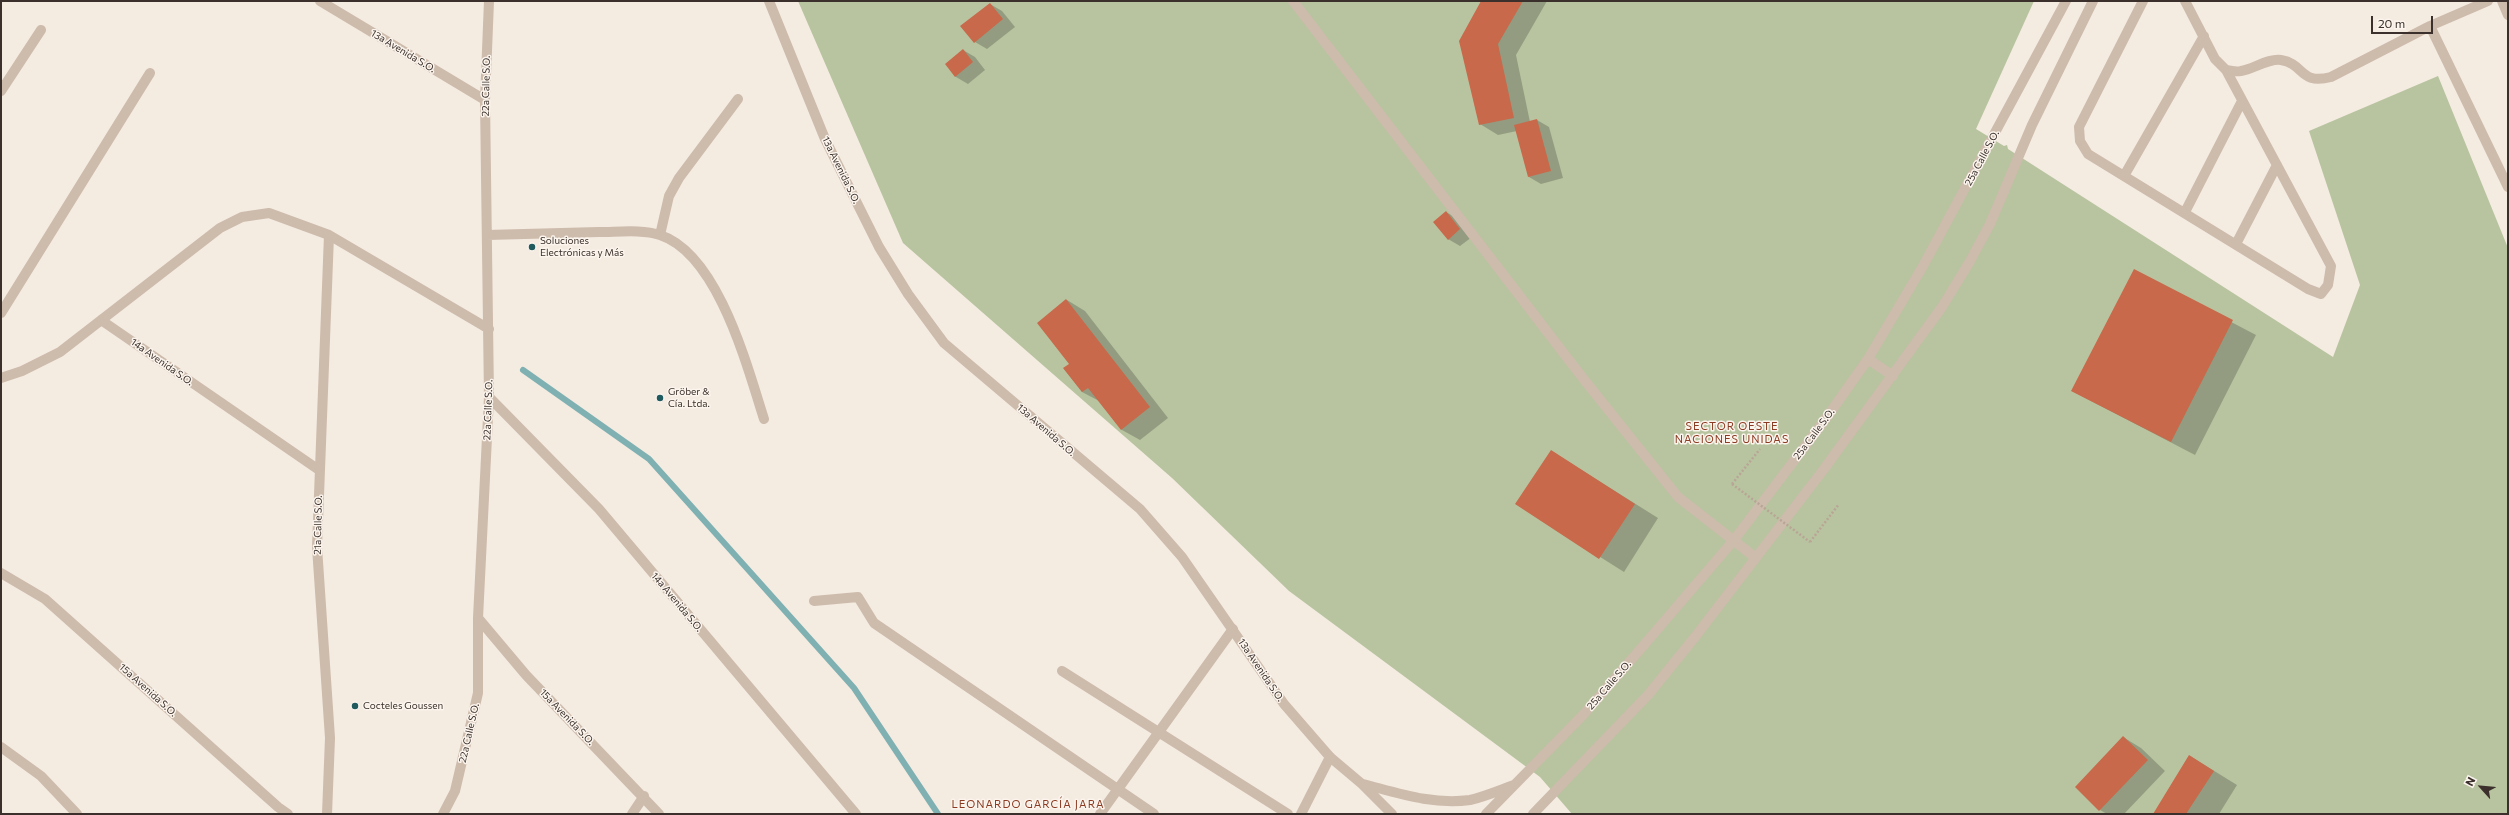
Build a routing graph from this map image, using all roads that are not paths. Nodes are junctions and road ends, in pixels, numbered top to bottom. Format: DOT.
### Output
graph roads {
  1 [pos="320,1"];
  2 [pos="489,1"];
  3 [pos="769,1"];
  4 [pos="1293,1"];
  5 [pos="2066,1"];
  6 [pos="2093,1"];
  7 [pos="2143,1"];
  8 [pos="2185,1"];
  9 [pos="2488,1"];
  10 [pos="2502,1"];
  11 [pos="2508,15"];
  12 [pos="2430,26"];
  13 [pos="41,30"];
  14 [pos="2204,36"];
  15 [pos="2226,70"];
  16 [pos="150,73"];
  17 [pos="1,92"];
  18 [pos="738,99"];
  19 [pos="485,100"];
  20 [pos="2242,101"];
  21 [pos="2277,165"];
  22 [pos="2124,176"];
  23 [pos="2508,187"];
  24 [pos="2185,212"];
  25 [pos="488,235"];
  26 [pos="660,235"];
  27 [pos="329,236"];
  28 [pos="2236,244"];
  29 [pos="1,313"];
  30 [pos="101,320"];
  31 [pos="489,329"];
  32 [pos="1868,359"];
  33 [pos="1893,376"];
  34 [pos="1,378"];
  35 [pos="489,397"];
  36 [pos="764,419"];
  37 [pos="319,470"];
  38 [pos="1734,540"];
  39 [pos="1756,558"];
  40 [pos="1,573"];
  41 [pos="814,601"];
  42 [pos="478,618"];
  43 [pos="1233,629"];
  44 [pos="1062,671"];
  45 [pos="1159,732"];
  46 [pos="1,747"];
  47 [pos="1330,757"];
  48 [pos="1362,784"];
  49 [pos="1516,784"];
  50 [pos="1117,789"];
  51 [pos="644,796"];
  52 [pos="1535,813"];
  53 [pos="78,814"];
  54 [pos="288,814"];
  55 [pos="327,814"];
  56 [pos="443,814"];
  57 [pos="632,814"];
  58 [pos="659,814"];
  59 [pos="856,814"];
  60 [pos="1100,814"];
  61 [pos="1154,814"];
  62 [pos="1288,814"];
  63 [pos="1301,814"];
  64 [pos="1392,814"];
  65 [pos="1486,814"];
  1 -- 19 [label="street, 13a Avenida S.O."];
  2 -- 19 [label="street, 22a Calle S.O."];
  3 -- 43 [label="street, 13a Avenida S.O."];
  4 -- 38 [label="street"];
  5 -- 32 [label="street, 25a Calle S.O."];
  6 -- 33 [label="street"];
  7 -- 22 [label="street"];
  8 -- 14 [label="street"];
  9 -- 12 [label="street"];
  10 -- 11 [label="street"];
  12 -- 15 [label="street"];
  12 -- 23 [label="street"];
  13 -- 17 [label="street"];
  14 -- 15 [label="street"];
  14 -- 22 [label="street"];
  15 -- 20 [label="street"];
  16 -- 29 [label="street"];
  18 -- 26 [label="street"];
  19 -- 25 [label="street, 22a Calle S.O."];
  20 -- 21 [label="street"];
  20 -- 24 [label="street"];
  21 -- 28 [label="street"];
  21 -- 28 [label="street"];
  22 -- 24 [label="street"];
  24 -- 28 [label="street"];
  25 -- 26 [label="street"];
  25 -- 31 [label="street, 22a Calle S.O."];
  26 -- 36 [label="street"];
  27 -- 30 [label="street"];
  27 -- 31 [label="street"];
  27 -- 37 [label="street, 21a Calle S.O."];
  30 -- 34 [label="street"];
  30 -- 37 [label="street, 14a Avenida S.O."];
  31 -- 35 [label="street, 22a Calle S.O."];
  32 -- 33 [label="street"];
  32 -- 38 [label="street, 25a Calle S.O."];
  33 -- 39 [label="street"];
  35 -- 42 [label="street, 22a Calle S.O."];
  35 -- 59 [label="street, 14a Avenida S.O."];
  37 -- 55 [label="street, 21a Calle S.O."];
  38 -- 39 [label="street"];
  38 -- 49 [label="street, 25a Calle S.O."];
  39 -- 52 [label="street"];
  40 -- 54 [label="street, 15a Avenida S.O."];
  41 -- 50 [label="street"];
  42 -- 51 [label="street, 15a Avenida S.O."];
  42 -- 56 [label="street, 22a Calle S.O."];
  43 -- 45 [label="street"];
  43 -- 47 [label="street, 13a Avenida S.O."];
  44 -- 45 [label="street"];
  45 -- 50 [label="street"];
  45 -- 62 [label="street"];
  46 -- 53 [label="street"];
  47 -- 48 [label="street, 13a Avenida S.O."];
  47 -- 63 [label="street"];
  48 -- 49 [label="street"];
  48 -- 64 [label="street, 13a Avenida S.O."];
  49 -- 65 [label="street, 25a Calle S.O."];
  50 -- 60 [label="street"];
  50 -- 61 [label="street"];
  51 -- 57 [label="street"];
  51 -- 58 [label="street, 15a Avenida S.O."];
}
